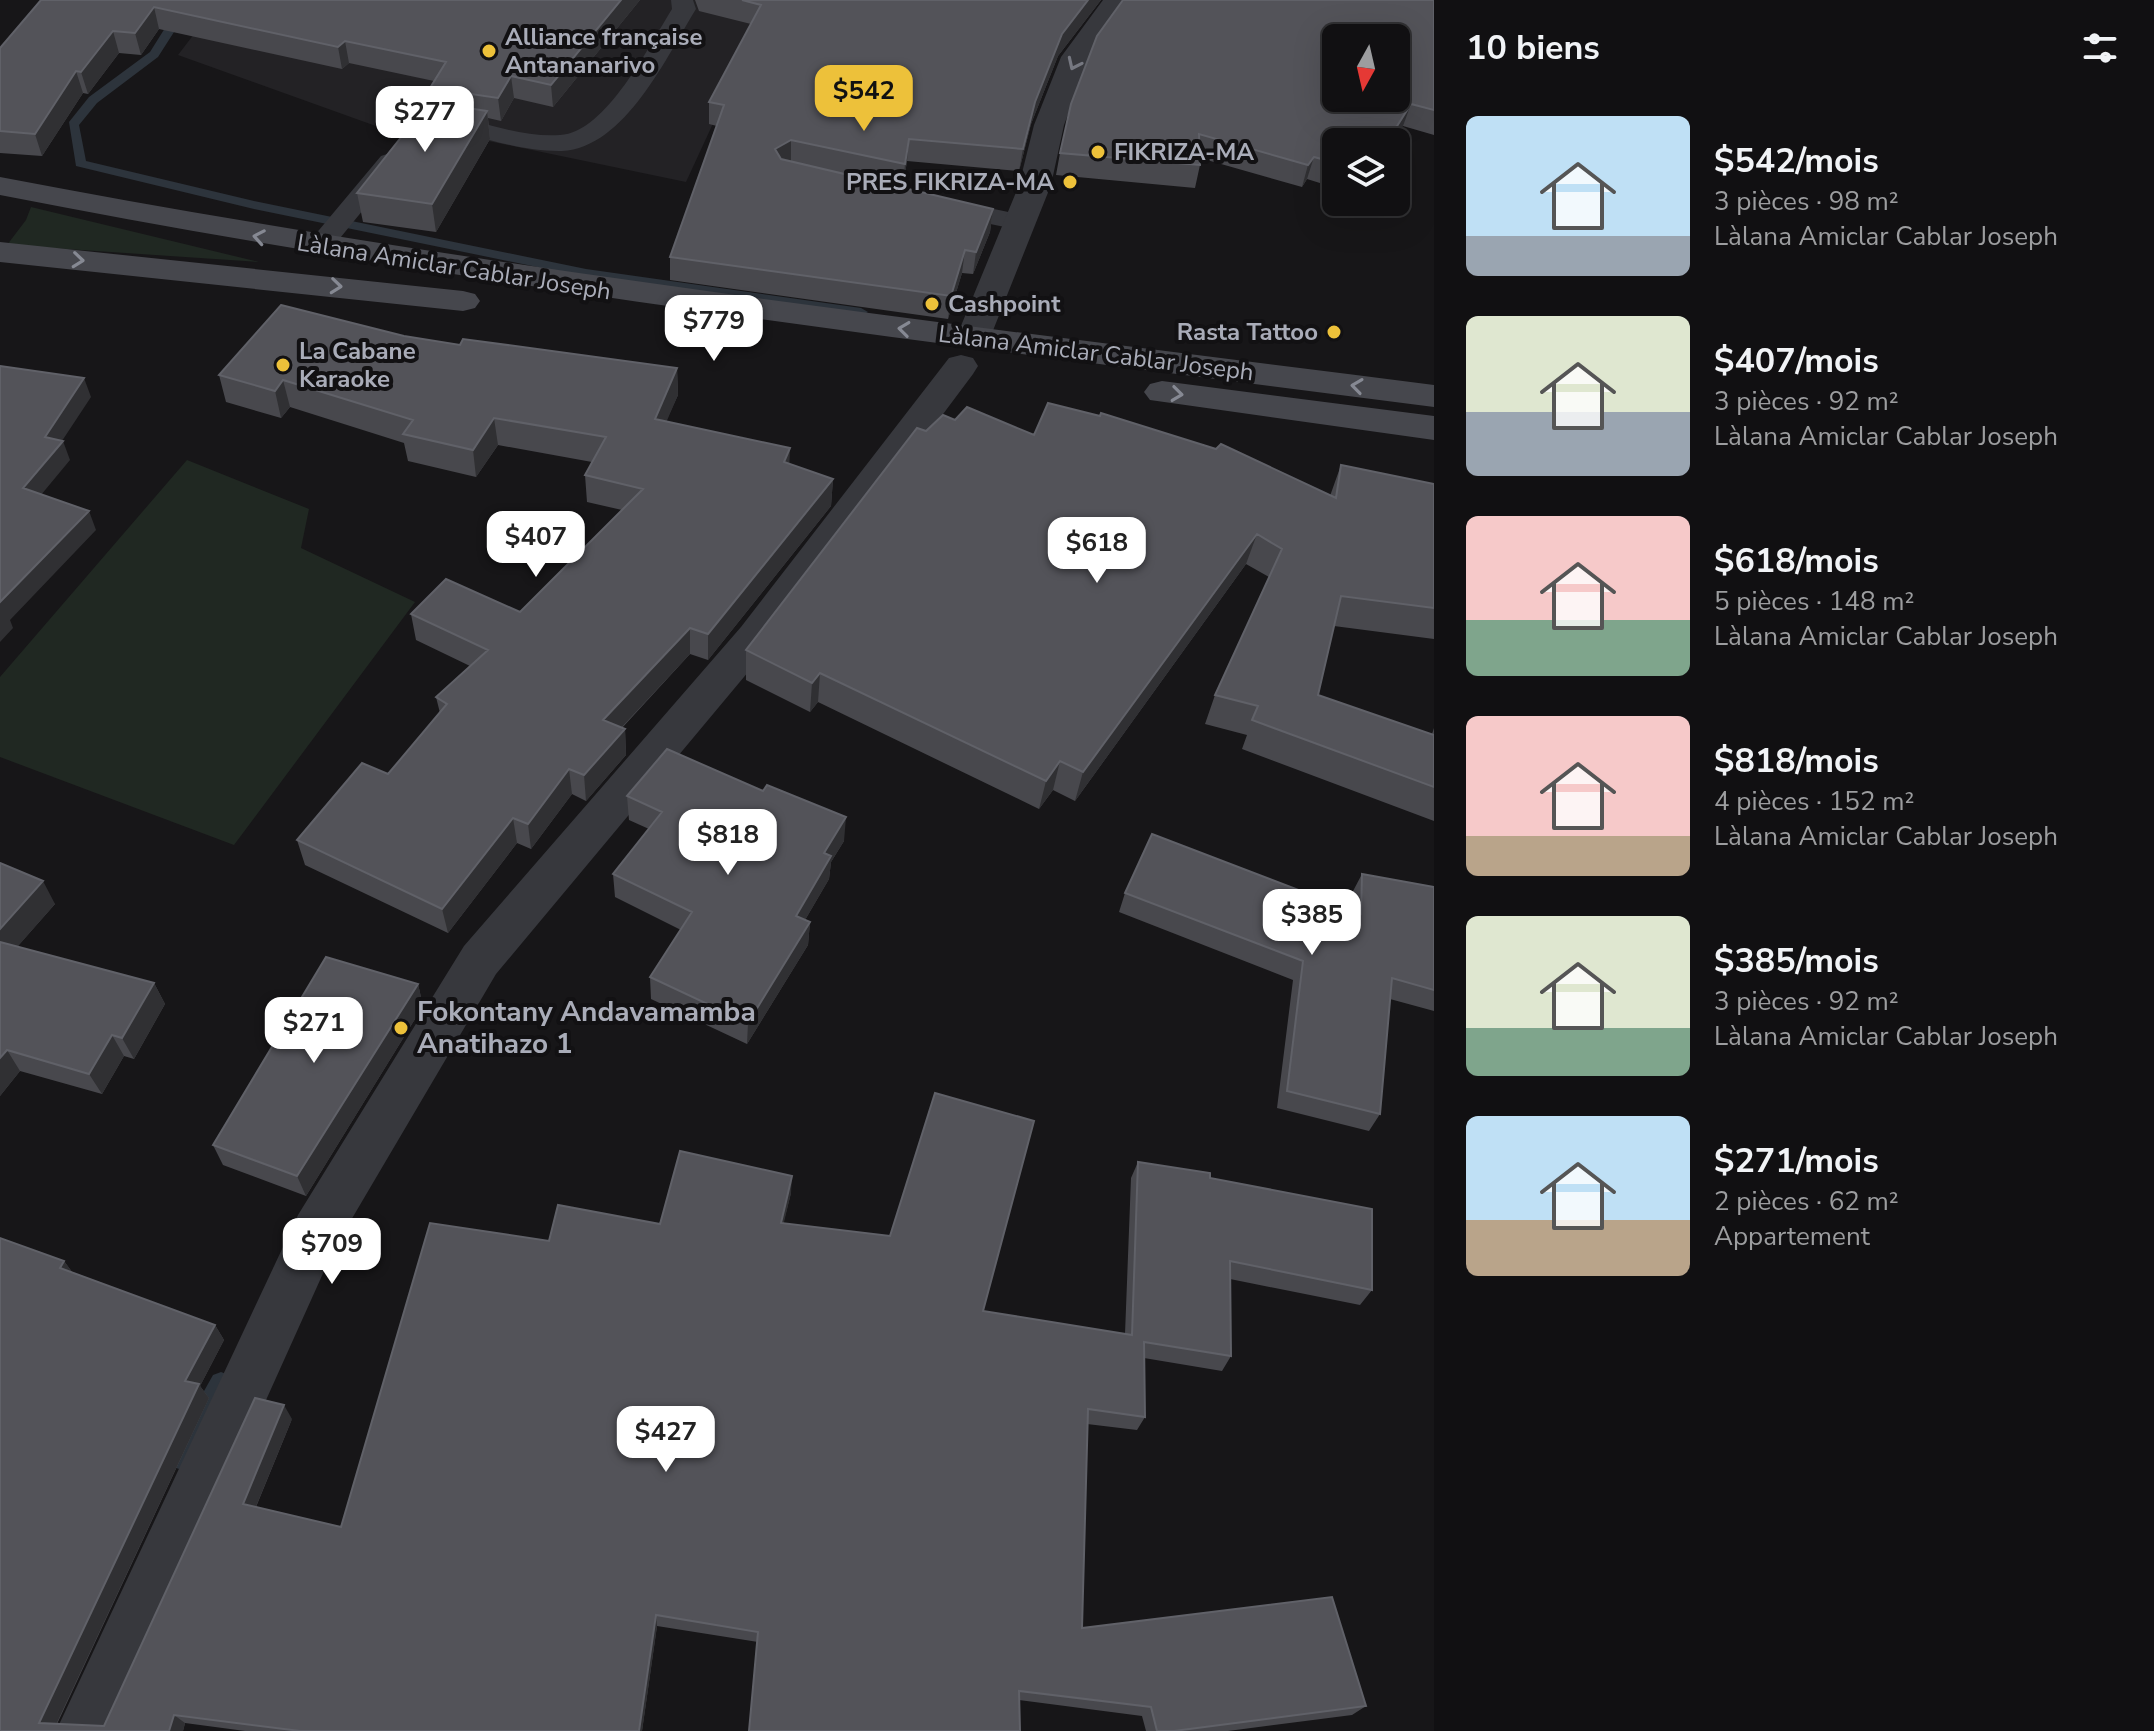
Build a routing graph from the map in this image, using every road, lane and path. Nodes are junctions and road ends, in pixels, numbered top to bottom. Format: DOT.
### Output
graph roads {
  1 [pos="682,0"];
  2 [pos="1117,0"];
  3 [pos="0,186"];
  4 [pos="0,202"];
  5 [pos="927,203"];
  6 [pos="0,211"];
  7 [pos="1019,222"];
  8 [pos="331,230"];
  9 [pos="0,252"];
  10 [pos="967,352"];
  11 [pos="1434,396"];
  12 [pos="1434,428"];
  13 [pos="86,1731"];
  1 -- 8 [label="lane"];
  2 -- 7 [label="street, one-way"];
  8 -- 3 [label="main road, Làlana Amiclar Cablar Joseph, one-way"];
  4 -- 6 [label="main road"];
  5 -- 7 [label="lane"];
  7 -- 10 [label="street"];
  10 -- 8 [label="main road, Làlana Amiclar Cablar Joseph, one-way"];
  9 -- 10 [label="main road, Làlana Amiclar Cablar Joseph, one-way"];
  11 -- 10 [label="main road, Làlana Amiclar Cablar Joseph, one-way"];
  10 -- 12 [label="main road, Làlana Amiclar Cablar Joseph, one-way"];
  10 -- 13 [label="street"];
}
